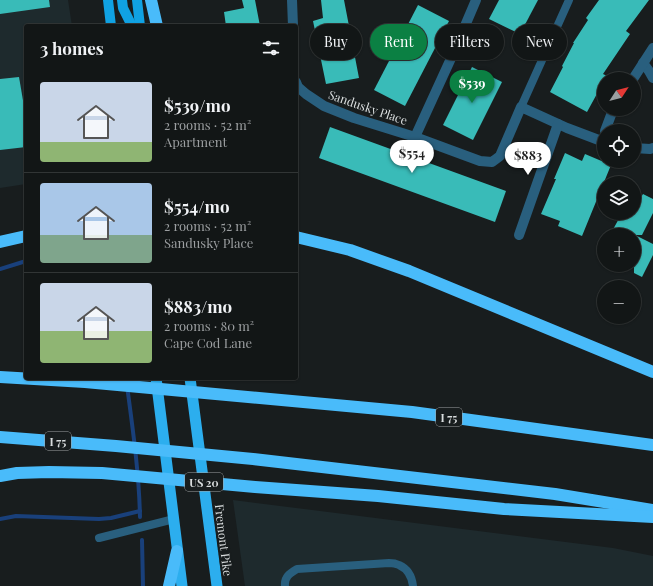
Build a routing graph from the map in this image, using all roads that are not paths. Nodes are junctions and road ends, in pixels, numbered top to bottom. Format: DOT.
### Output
graph roads {
  1 [pos="108,0"];
  2 [pos="122,0"];
  3 [pos="136,0"];
  4 [pos="151,0"];
  5 [pos="292,0"];
  6 [pos="476,0"];
  7 [pos="570,0"];
  8 [pos="111,24"];
  9 [pos="131,24"];
  10 [pos="140,24"];
  11 [pos="157,24"];
  12 [pos="293,24"];
  13 [pos="653,48"];
  14 [pos="643,63"];
  15 [pos="637,72"];
  16 [pos="653,78"];
  17 [pos="298,86"];
  18 [pos="521,107"];
  19 [pos="558,124"];
  20 [pos="414,137"];
  21 [pos="597,137"];
  22 [pos="641,148"];
  23 [pos="653,148"];
  24 [pos="298,234"];
  25 [pos="519,235"];
  26 [pos="24,236"];
  27 [pos="298,237"];
  28 [pos="309,239"];
  29 [pos="0,242"];
  30 [pos="653,372"];
  31 [pos="0,377"];
  32 [pos="24,378"];
  33 [pos="51,380"];
  34 [pos="156,380"];
  35 [pos="190,380"];
  36 [pos="0,437"];
  37 [pos="653,445"];
  38 [pos="0,476"];
  39 [pos="653,510"];
  40 [pos="653,517"];
  41 [pos="174,518"];
  42 [pos="99,538"];
  43 [pos="177,551"];
  44 [pos="169,586"];
  45 [pos="182,586"];
  46 [pos="217,586"];
  47 [pos="285,586"];
  48 [pos="413,586"];
  1 -- 8 [label="main road"];
  2 -- 9 [label="main road"];
  3 -- 10 [label="main road"];
  4 -- 11 [label="highway"];
  5 -- 12 [label="street"];
  6 -- 20 [label="street"];
  7 -- 18 [label="lane"];
  13 -- 14 [label="street"];
  14 -- 15 [label="street"];
  14 -- 16 [label="street"];
  17 -- 20 [label="street, Sandusky Place"];
  18 -- 19 [label="street"];
  18 -- 20 [label="street, Sandusky Place"];
  19 -- 21 [label="street"];
  19 -- 25 [label="street"];
  22 -- 23 [label="street"];
  24 -- 28 [label="highway"];
  26 -- 29 [label="highway"];
  27 -- 28 [label="highway"];
  28 -- 30 [label="highway"];
  31 -- 32 [label="highway, I 75"];
  33 -- 37 [label="highway, I 75"];
  34 -- 41 [label="highway, US 20"];
  35 -- 46 [label="highway, Fremont Pike / US 20"];
  36 -- 39 [label="highway, I 75"];
  38 -- 40 [label="highway"];
  41 -- 42 [label="lane"];
  41 -- 43 [label="highway, US 20"];
  43 -- 44 [label="highway"];
  43 -- 45 [label="highway, US 20"];
  47 -- 48 [label="lane"];
}
